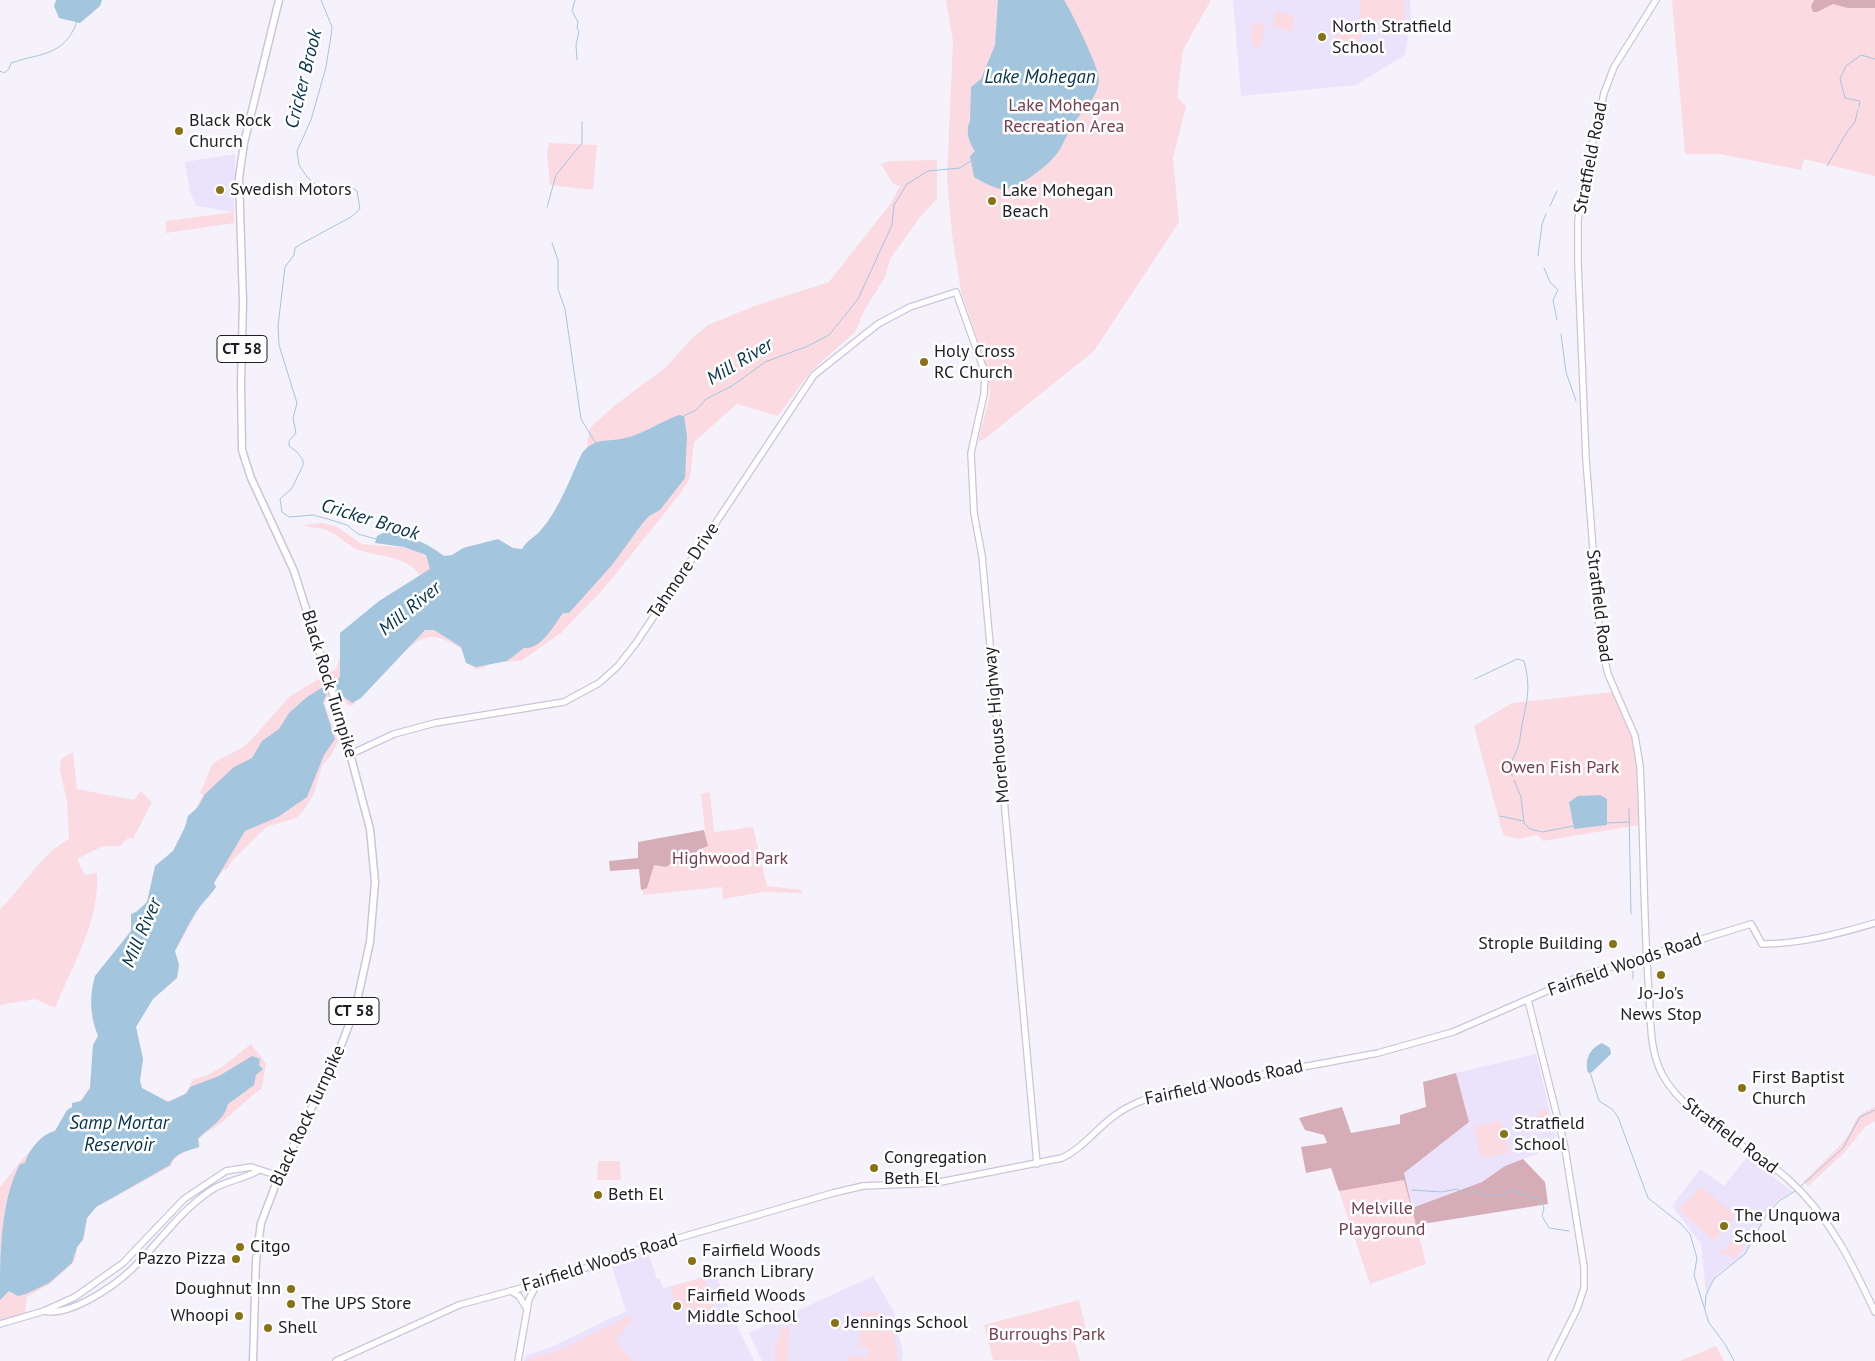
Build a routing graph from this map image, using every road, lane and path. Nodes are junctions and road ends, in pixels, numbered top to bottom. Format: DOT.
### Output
graph roads {
  1 [pos="279,0"];
  2 [pos="1656,0"];
  3 [pos="956,292"];
  4 [pos="351,754"];
  5 [pos="1875,923"];
  6 [pos="1646,956"];
  7 [pos="1528,1000"];
  8 [pos="1036,1164"];
  9 [pos="259,1170"];
  10 [pos="279,1176"];
  11 [pos="537,1284"];
  12 [pos="511,1291"];
  13 [pos="527,1309"];
  14 [pos="44,1311"];
  15 [pos="1875,1312"];
  16 [pos="0,1324"];
  17 [pos="253,1361"];
  18 [pos="336,1361"];
  19 [pos="518,1361"];
  20 [pos="1551,1361"];
  1 -- 4 [label="main road, Black Rock Turnpike / CT 58"];
  2 -- 6 [label="main road, Stratfield Road"];
  3 -- 4 [label="main road, Tahmore Drive"];
  3 -- 8 [label="main road, Morehouse Highway"];
  4 -- 10 [label="main road, Black Rock Turnpike / CT 58"];
  5 -- 6 [label="main road, Fairfield Woods Road"];
  6 -- 7 [label="main road, Fairfield Woods Road"];
  6 -- 15 [label="main road, Stratfield Road"];
  7 -- 8 [label="main road, Fairfield Woods Road"];
  7 -- 20 [label="main road"];
  8 -- 11 [label="main road, Fairfield Woods Road"];
  9 -- 10 [label="main road"];
  9 -- 14 [label="main road"];
  9 -- 14 [label="main road"];
  10 -- 17 [label="main road, Black Rock Turnpike / CT 58"];
  11 -- 12 [label="main road, Fairfield Woods Road"];
  11 -- 13 [label="main road"];
  12 -- 13 [label="main road"];
  12 -- 18 [label="main road, Fairfield Woods Road"];
  13 -- 19 [label="main road"];
  14 -- 16 [label="main road"];
}
